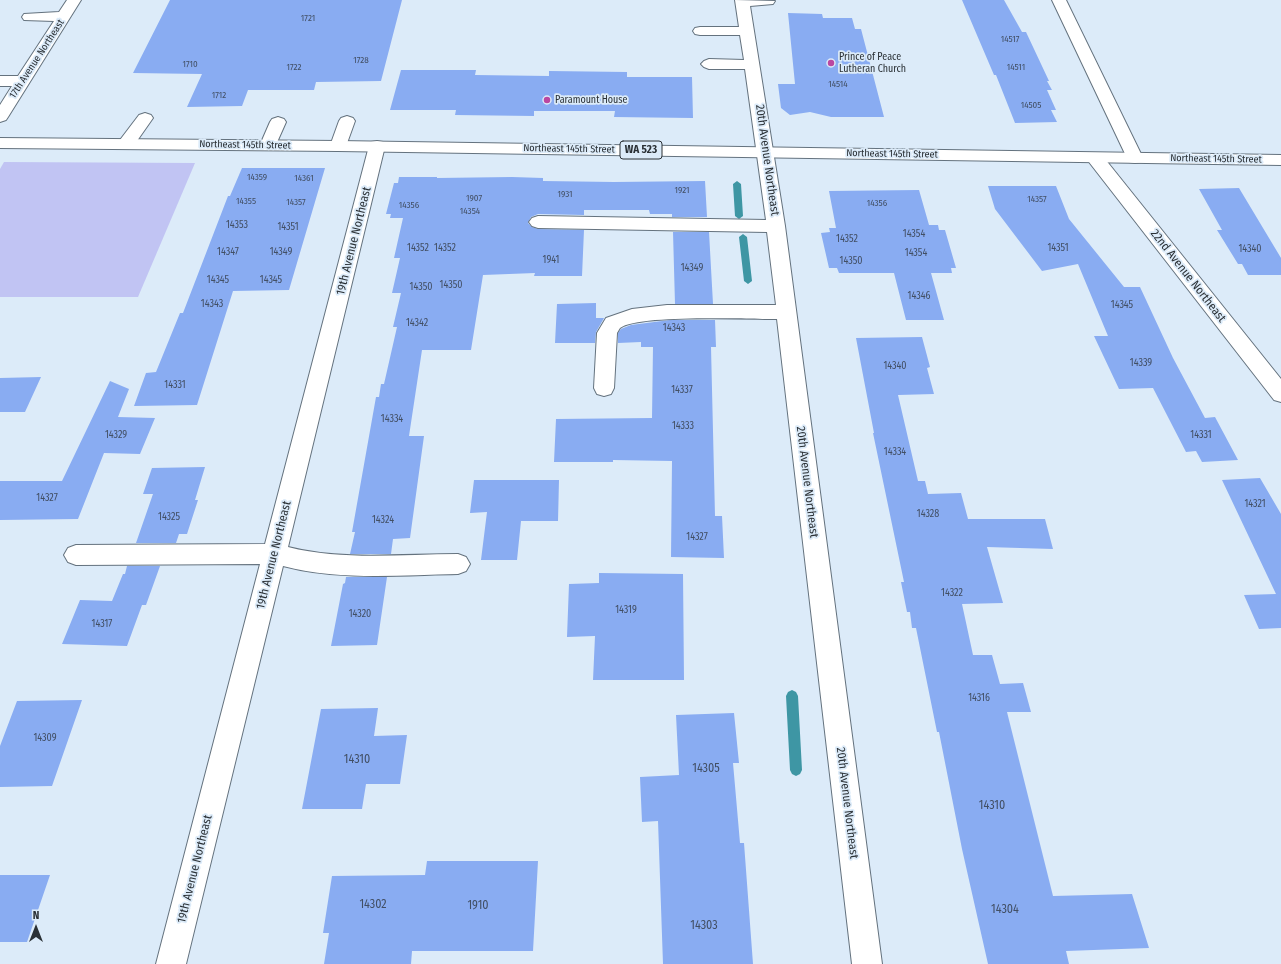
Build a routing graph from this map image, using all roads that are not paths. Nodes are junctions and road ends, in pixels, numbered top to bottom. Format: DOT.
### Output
graph roads {
  1 [pos="74,0"];
  2 [pos="1059,0"];
  3 [pos="743,1"];
  4 [pos="768,2"];
  5 [pos="65,16"];
  6 [pos="29,17"];
  7 [pos="700,30"];
  8 [pos="748,31"];
  9 [pos="708,64"];
  10 [pos="753,65"];
  11 [pos="0,81"];
  12 [pos="23,81"];
  13 [pos="0,117"];
  14 [pos="145,118"];
  15 [pos="347,121"];
  16 [pos="278,122"];
  17 [pos="0,143"];
  18 [pos="126,144"];
  19 [pos="268,145"];
  20 [pos="338,146"];
  21 [pos="378,146"];
  22 [pos="766,152"];
  23 [pos="1095,158"];
  24 [pos="1134,158"];
  25 [pos="1281,160"];
  26 [pos="538,222"];
  27 [pos="776,226"];
  28 [pos="786,312"];
  29 [pos="604,388"];
  30 [pos="1281,394"];
  31 [pos="275,554"];
  32 [pos="76,555"];
  33 [pos="458,564"];
  34 [pos="171,964"];
  35 [pos="867,964"];
  1 -- 5 [label="street, 17th Avenue Northeast"];
  2 -- 24 [label="street"];
  3 -- 4 [label="street"];
  3 -- 8 [label="street, 20th Avenue Northeast"];
  5 -- 6 [label="street"];
  5 -- 12 [label="street, 17th Avenue Northeast"];
  7 -- 8 [label="street"];
  8 -- 10 [label="street, 20th Avenue Northeast"];
  9 -- 10 [label="street"];
  10 -- 22 [label="street, 20th Avenue Northeast"];
  11 -- 12 [label="street"];
  12 -- 13 [label="street, 17th Avenue Northeast"];
  14 -- 18 [label="street"];
  15 -- 20 [label="street"];
  16 -- 19 [label="street"];
  17 -- 18 [label="street, Northeast 145th Street / WA 523"];
  18 -- 19 [label="street, Northeast 145th Street / WA 523"];
  19 -- 20 [label="street, Northeast 145th Street / WA 523"];
  20 -- 21 [label="street, Northeast 145th Street / WA 523"];
  21 -- 22 [label="street, Northeast 145th Street / WA 523"];
  21 -- 31 [label="street, 19th Avenue Northeast"];
  22 -- 23 [label="street, Northeast 145th Street / WA 523"];
  22 -- 27 [label="street, 20th Avenue Northeast"];
  23 -- 24 [label="street, Northeast 145th Street / WA 523"];
  23 -- 30 [label="street, 22nd Avenue Northeast"];
  24 -- 25 [label="street, Northeast 145th Street / WA 523"];
  26 -- 27 [label="street"];
  27 -- 28 [label="street, 20th Avenue Northeast"];
  28 -- 29 [label="street"];
  28 -- 35 [label="street, 20th Avenue Northeast"];
  31 -- 32 [label="street"];
  31 -- 33 [label="street"];
  31 -- 34 [label="street, 19th Avenue Northeast"];
}
